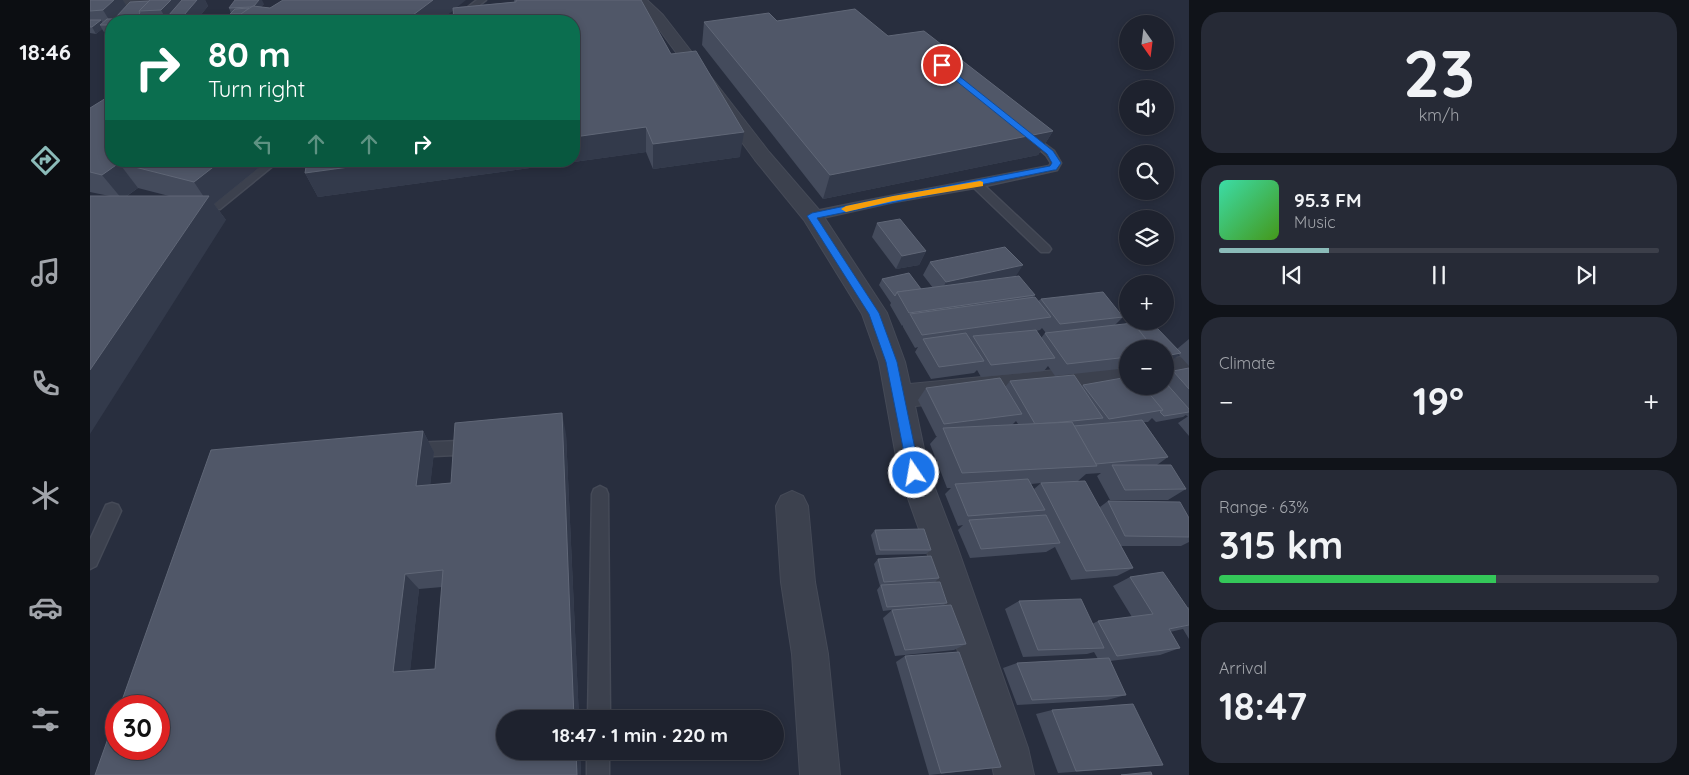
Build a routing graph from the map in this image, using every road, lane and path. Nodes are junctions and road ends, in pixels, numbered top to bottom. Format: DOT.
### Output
graph roads {
  1 [pos="482,0"];
  2 [pos="639,0"];
  3 [pos="90,3"];
  4 [pos="177,4"];
  5 [pos="462,15"];
  6 [pos="1019,128"];
  7 [pos="266,167"];
  8 [pos="977,184"];
  9 [pos="182,208"];
  10 [pos="812,216"];
  11 [pos="1045,249"];
  12 [pos="1119,375"];
  13 [pos="898,396"];
  14 [pos="398,450"];
  15 [pos="467,474"];
  16 [pos="600,494"];
  17 [pos="792,506"];
  18 [pos="112,511"];
  19 [pos="90,560"];
  20 [pos="598,710"];
  21 [pos="598,760"];
  22 [pos="598,775"];
  23 [pos="820,775"];
  24 [pos="1014,775"];
  1 -- 5 [label="lane"];
  2 -- 10 [label="street"];
  3 -- 4 [label="street"];
  6 -- 8 [label="lane"];
  7 -- 9 [label="lane"];
  8 -- 10 [label="lane"];
  8 -- 11 [label="lane"];
  10 -- 13 [label="street"];
  12 -- 13 [label="street"];
  13 -- 24 [label="street"];
  14 -- 15 [label="lane"];
  16 -- 20 [label="lane"];
  17 -- 23 [label="street"];
  18 -- 19 [label="lane"];
  21 -- 22 [label="lane"];
}
